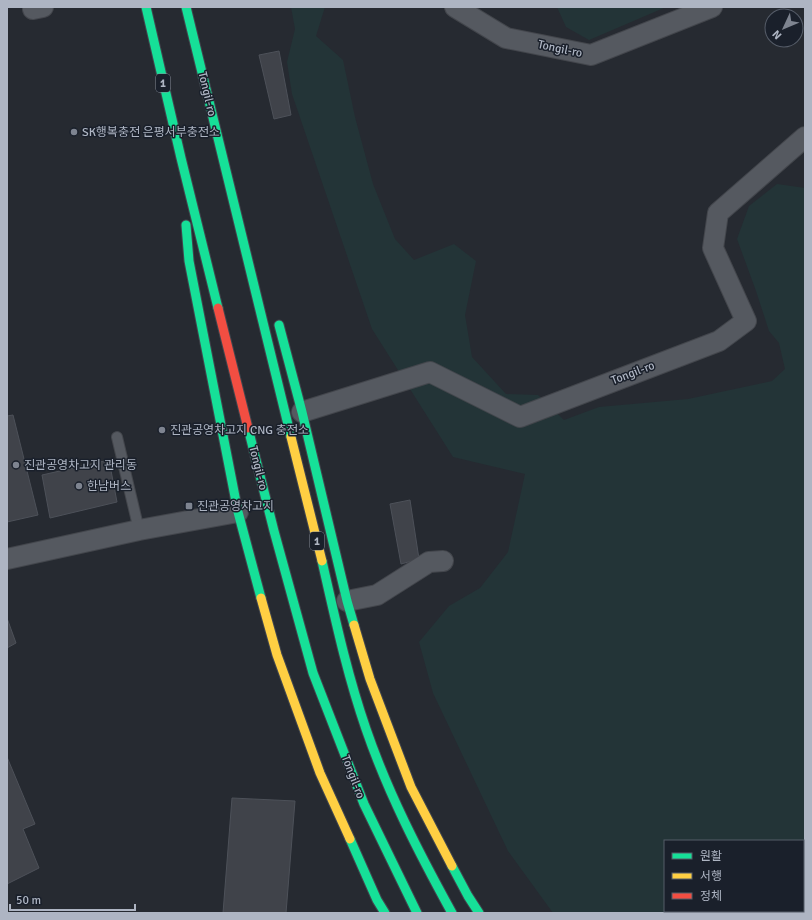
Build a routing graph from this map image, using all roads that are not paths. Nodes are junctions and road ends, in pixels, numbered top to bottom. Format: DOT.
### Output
graph roads {
  1 [pos="146,7"];
  2 [pos="186,7"];
  3 [pos="455,7"];
  4 [pos="712,7"];
  5 [pos="805,137"];
  6 [pos="222,155"];
  7 [pos="181,158"];
  8 [pos="254,245"];
  9 [pos="276,313"];
  10 [pos="302,412"];
  11 [pos="117,437"];
  12 [pos="238,512"];
  13 [pos="139,530"];
  14 [pos="7,559"];
  15 [pos="443,561"];
  16 [pos="347,601"];
  17 [pos="385,913"];
  18 [pos="417,913"];
  19 [pos="452,913"];
  20 [pos="479,913"];
  1 -- 7 [label="main road, Tongil-ro / 1"];
  2 -- 6 [label="main road, Tongil-ro / 1"];
  3 -- 4 [label="street, Tongil-ro"];
  5 -- 10 [label="street, Tongil-ro"];
  6 -- 8 [label="main road"];
  6 -- 19 [label="main road, Tongil-ro / 1"];
  7 -- 12 [label="main road"];
  7 -- 18 [label="main road, Tongil-ro / 1"];
  9 -- 10 [label="main road"];
  10 -- 16 [label="main road"];
  11 -- 13 [label="lane"];
  12 -- 13 [label="street"];
  12 -- 17 [label="main road"];
  13 -- 14 [label="street"];
  15 -- 16 [label="street"];
  16 -- 20 [label="main road"];
}
